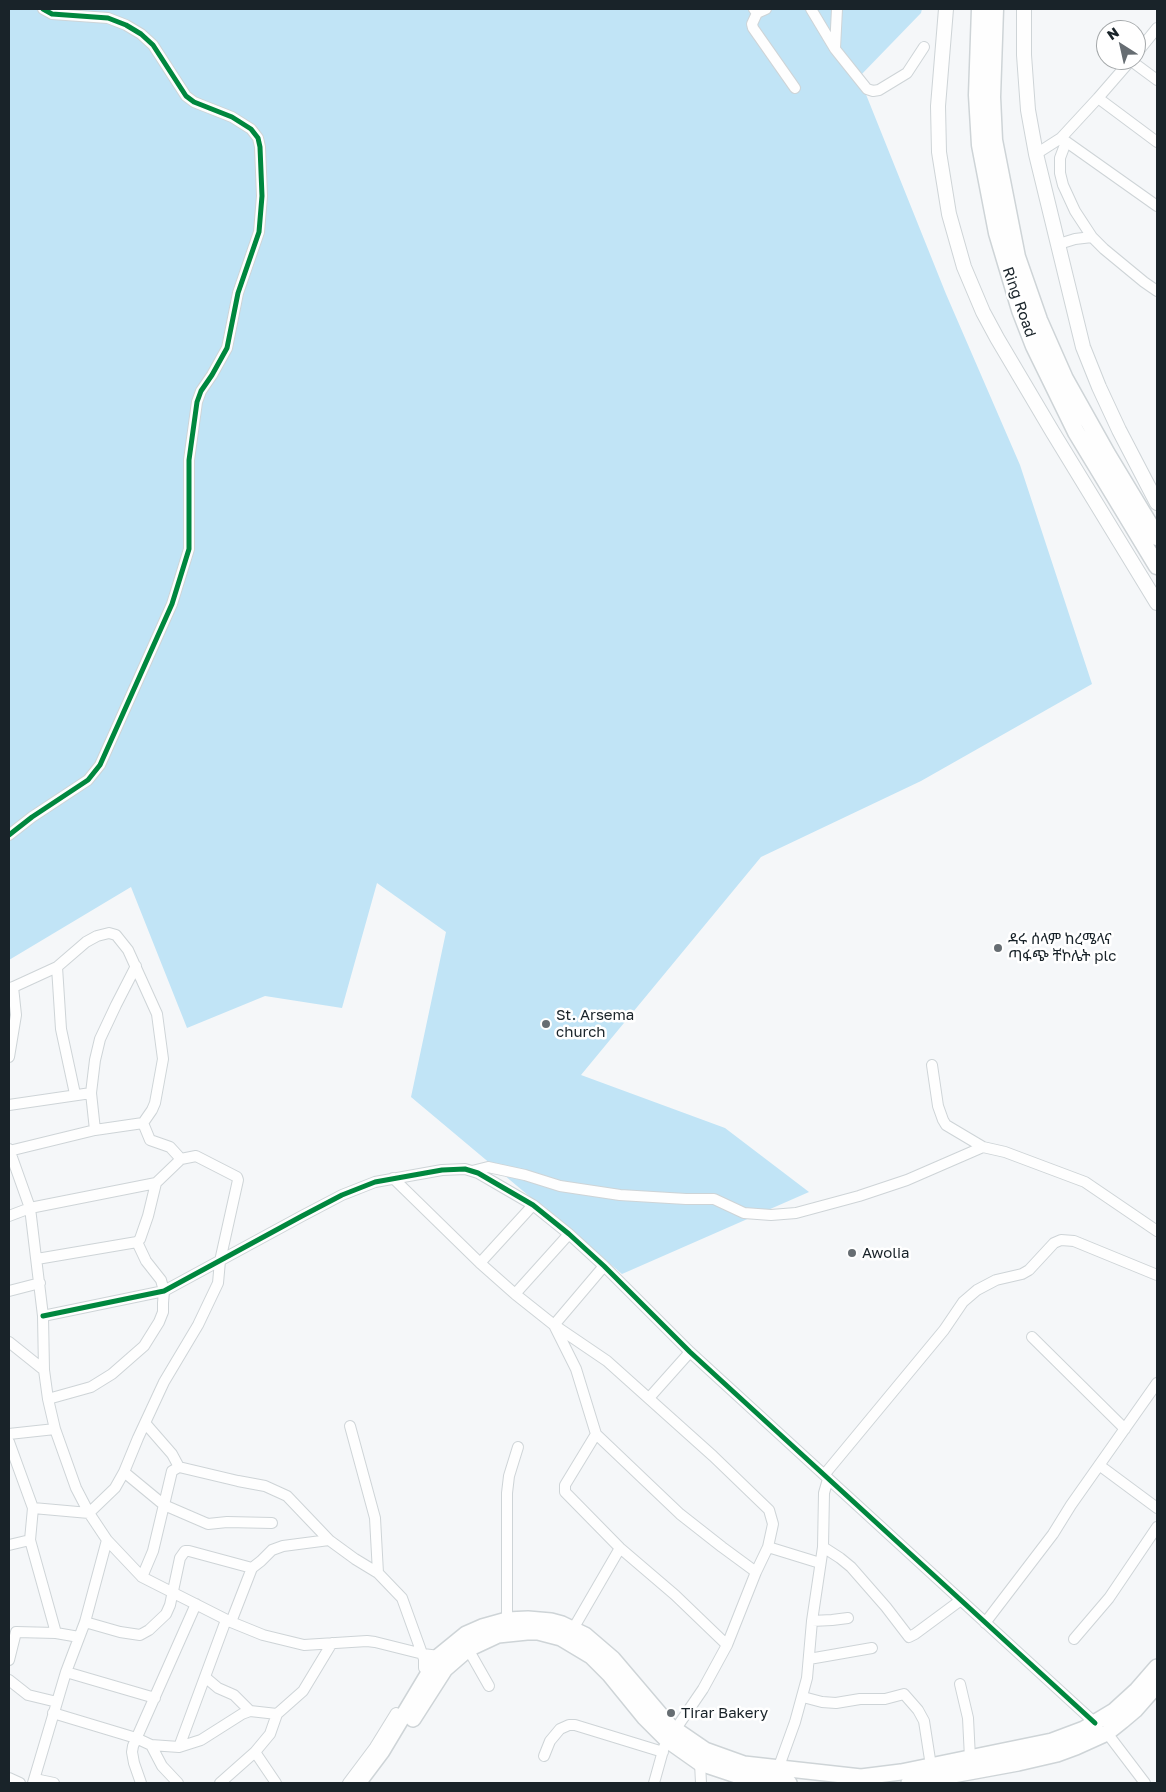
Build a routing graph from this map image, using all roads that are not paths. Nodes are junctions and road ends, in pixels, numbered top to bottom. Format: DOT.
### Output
graph roads {
  1 [pos="43,9"];
  2 [pos="811,9"];
  3 [pos="837,9"];
  4 [pos="946,9"];
  5 [pos="980,9"];
  6 [pos="995,9"];
  7 [pos="1024,9"];
  8 [pos="759,10"];
  9 [pos="1157,28"];
  10 [pos="1146,42"];
  11 [pos="924,47"];
  12 [pos="835,49"];
  13 [pos="1122,70"];
  14 [pos="1144,70"];
  15 [pos="1157,80"];
  16 [pos="795,88"];
  17 [pos="1098,98"];
  18 [pos="1063,140"];
  19 [pos="1157,142"];
  20 [pos="1036,154"];
  21 [pos="1157,206"];
  22 [pos="1092,237"];
  23 [pos="1060,244"];
  24 [pos="1157,291"];
  25 [pos="1157,503"];
  26 [pos="1157,537"];
  27 [pos="1157,566"];
  28 [pos="1157,603"];
  29 [pos="9,835"];
  30 [pos="136,966"];
  31 [pos="57,967"];
  32 [pos="11,988"];
  33 [pos="9,1057"];
  34 [pos="932,1065"];
  35 [pos="90,1093"];
  36 [pos="76,1094"];
  37 [pos="9,1105"];
  38 [pos="143,1123"];
  39 [pos="95,1130"];
  40 [pos="983,1147"];
  41 [pos="9,1150"];
  42 [pos="181,1159"];
  43 [pos="472,1171"];
  44 [pos="393,1178"];
  45 [pos="156,1183"];
  46 [pos="533,1205"];
  47 [pos="30,1208"];
  48 [pos="9,1216"];
  49 [pos="1157,1231"];
  50 [pos="569,1234"];
  51 [pos="137,1242"];
  52 [pos="37,1259"];
  53 [pos="220,1261"];
  54 [pos="480,1263"];
  55 [pos="604,1266"];
  56 [pos="1157,1275"];
  57 [pos="40,1283"];
  58 [pos="9,1291"];
  59 [pos="164,1291"];
  60 [pos="515,1294"];
  61 [pos="43,1316"];
  62 [pos="554,1325"];
  63 [pos="1032,1337"];
  64 [pos="9,1342"];
  65 [pos="690,1352"];
  66 [pos="44,1370"];
  67 [pos="1157,1383"];
  68 [pos="650,1398"];
  69 [pos="48,1399"];
  70 [pos="145,1424"];
  71 [pos="350,1426"];
  72 [pos="55,1429"];
  73 [pos="1125,1429"];
  74 [pos="9,1434"];
  75 [pos="596,1434"];
  76 [pos="9,1442"];
  77 [pos="518,1447"];
  78 [pos="1099,1465"];
  79 [pos="179,1467"];
  80 [pos="124,1472"];
  81 [pos="826,1477"];
  82 [pos="164,1505"];
  83 [pos="33,1508"];
  84 [pos="1157,1508"];
  85 [pos="89,1513"];
  86 [pos="272,1523"];
  87 [pos="1157,1527"];
  88 [pos="30,1540"];
  89 [pos="107,1540"];
  90 [pos="330,1540"];
  91 [pos="9,1545"];
  92 [pos="768,1547"];
  93 [pos="823,1547"];
  94 [pos="620,1548"];
  95 [pos="820,1563"];
  96 [pos="252,1568"];
  97 [pos="378,1572"];
  98 [pos="756,1572"];
  99 [pos="142,1577"];
  100 [pos="173,1593"];
  101 [pos="961,1600"];
  102 [pos="196,1604"];
  103 [pos="848,1618"];
  104 [pos="507,1620"];
  105 [pos="229,1621"];
  106 [pos="812,1621"];
  107 [pos="85,1622"];
  108 [pos="986,1623"];
  109 [pos="12,1629"];
  110 [pos="573,1629"];
  111 [pos="56,1633"];
  112 [pos="79,1637"];
  113 [pos="1074,1640"];
  114 [pos="332,1643"];
  115 [pos="469,1643"];
  116 [pos="727,1645"];
  117 [pos="872,1648"];
  118 [pos="433,1656"];
  119 [pos="809,1659"];
  120 [pos="9,1660"];
  121 [pos="1157,1667"];
  122 [pos="66,1672"];
  123 [pos="205,1677"];
  124 [pos="9,1680"];
  125 [pos="960,1684"];
  126 [pos="489,1686"];
  127 [pos="1156,1689"];
  128 [pos="803,1697"];
  129 [pos="155,1698"];
  130 [pos="57,1702"];
  131 [pos="250,1711"];
  132 [pos="53,1714"];
  133 [pos="277,1714"];
  134 [pos="1101,1728"];
  135 [pos="136,1738"];
  136 [pos="668,1740"];
  137 [pos="151,1745"];
  138 [pos="178,1747"];
  139 [pos="255,1752"];
  140 [pos="544,1756"];
  141 [pos="970,1758"];
  142 [pos="710,1762"];
  143 [pos="931,1766"];
  144 [pos="778,1769"];
  145 [pos="9,1778"];
  146 [pos="947,1780"];
  147 [pos="34,1781"];
  148 [pos="20,1783"];
  149 [pos="54,1783"];
  150 [pos="141,1783"];
  151 [pos="178,1783"];
  152 [pos="220,1783"];
  153 [pos="276,1783"];
  154 [pos="348,1783"];
  155 [pos="358,1783"];
  156 [pos="370,1783"];
  157 [pos="654,1783"];
  158 [pos="701,1783"];
  159 [pos="789,1783"];
  160 [pos="909,1783"];
  161 [pos="1145,1783"];
  1 -- 29 [label="street"];
  2 -- 12 [label="street"];
  3 -- 12 [label="street"];
  4 -- 28 [label="main road"];
  5 -- 27 [label="highway, Ring Road"];
  6 -- 26 [label="highway, Ring Road"];
  7 -- 20 [label="main road"];
  8 -- 16 [label="street"];
  9 -- 10 [label="street"];
  11 -- 12 [label="street"];
  13 -- 17 [label="street"];
  14 -- 15 [label="street"];
  17 -- 18 [label="street"];
  17 -- 19 [label="street"];
  18 -- 20 [label="street"];
  18 -- 21 [label="street"];
  18 -- 22 [label="street"];
  20 -- 23 [label="main road"];
  22 -- 23 [label="street"];
  22 -- 24 [label="street"];
  23 -- 25 [label="main road"];
  30 -- 31 [label="street"];
  30 -- 35 [label="street"];
  30 -- 38 [label="street"];
  31 -- 32 [label="street"];
  31 -- 36 [label="street"];
  32 -- 33 [label="street"];
  34 -- 40 [label="street"];
  35 -- 36 [label="street"];
  35 -- 39 [label="street"];
  36 -- 37 [label="street"];
  38 -- 39 [label="street"];
  38 -- 42 [label="street"];
  39 -- 41 [label="street"];
  40 -- 43 [label="street"];
  40 -- 49 [label="street"];
  41 -- 47 [label="street"];
  42 -- 45 [label="street"];
  42 -- 53 [label="street"];
  43 -- 44 [label="street"];
  43 -- 46 [label="street"];
  44 -- 53 [label="street"];
  44 -- 54 [label="street"];
  45 -- 47 [label="street"];
  45 -- 51 [label="street"];
  46 -- 50 [label="street"];
  46 -- 54 [label="street"];
  47 -- 48 [label="street"];
  47 -- 52 [label="street"];
  50 -- 55 [label="street"];
  50 -- 60 [label="street"];
  51 -- 52 [label="street"];
  51 -- 59 [label="street"];
  52 -- 57 [label="street"];
  53 -- 59 [label="street"];
  53 -- 70 [label="street"];
  54 -- 60 [label="street"];
  55 -- 62 [label="street"];
  55 -- 65 [label="street"];
  56 -- 81 [label="street"];
  57 -- 58 [label="street"];
  57 -- 61 [label="street"];
  59 -- 61 [label="street"];
  59 -- 69 [label="street"];
  60 -- 62 [label="street"];
  61 -- 66 [label="street"];
  62 -- 68 [label="street"];
  62 -- 75 [label="street"];
  63 -- 73 [label="street"];
  64 -- 66 [label="street"];
  65 -- 68 [label="street"];
  65 -- 81 [label="street"];
  66 -- 69 [label="street"];
  67 -- 73 [label="street"];
  68 -- 92 [label="street"];
  69 -- 72 [label="street"];
  70 -- 79 [label="street"];
  70 -- 80 [label="street"];
  71 -- 97 [label="street"];
  72 -- 74 [label="street"];
  72 -- 85 [label="street"];
  73 -- 78 [label="street"];
  75 -- 94 [label="street"];
  75 -- 98 [label="street"];
  76 -- 83 [label="street"];
  77 -- 104 [label="street"];
  78 -- 84 [label="street"];
  78 -- 108 [label="street"];
  79 -- 82 [label="street"];
  79 -- 90 [label="street"];
  80 -- 82 [label="street"];
  80 -- 85 [label="street"];
  81 -- 93 [label="street"];
  81 -- 101 [label="street"];
  82 -- 86 [label="street"];
  82 -- 99 [label="street"];
  83 -- 85 [label="street"];
  83 -- 88 [label="street"];
  85 -- 89 [label="street"];
  87 -- 113 [label="street"];
  88 -- 91 [label="street"];
  88 -- 111 [label="street"];
  89 -- 99 [label="street"];
  89 -- 107 [label="street"];
  90 -- 96 [label="street"];
  90 -- 97 [label="street"];
  92 -- 95 [label="street"];
  92 -- 98 [label="street"];
  93 -- 95 [label="street"];
  93 -- 101 [label="street"];
  94 -- 110 [label="street"];
  94 -- 116 [label="street"];
  95 -- 106 [label="street"];
  96 -- 100 [label="street"];
  96 -- 105 [label="street"];
  97 -- 118 [label="street"];
  98 -- 116 [label="street"];
  99 -- 100 [label="street"];
  100 -- 102 [label="street"];
  100 -- 107 [label="street"];
  101 -- 108 [label="street"];
  102 -- 105 [label="street"];
  102 -- 129 [label="street"];
  103 -- 106 [label="street"];
  104 -- 110 [label="main road"];
  104 -- 115 [label="main road"];
  105 -- 114 [label="street"];
  105 -- 123 [label="street"];
  106 -- 119 [label="street"];
  107 -- 112 [label="street"];
  108 -- 134 [label="street"];
  109 -- 111 [label="street"];
  109 -- 120 [label="street"];
  110 -- 136 [label="main road"];
  111 -- 112 [label="street"];
  112 -- 122 [label="street"];
  114 -- 118 [label="street"];
  114 -- 133 [label="street"];
  115 -- 118 [label="main road"];
  115 -- 126 [label="street"];
  115 -- 136 [label="main road"];
  115 -- 156 [label="main road"];
  116 -- 136 [label="street"];
  117 -- 119 [label="street"];
  118 -- 154 [label="street"];
  118 -- 155 [label="main road"];
  119 -- 128 [label="street"];
  121 -- 134 [label="main road"];
  122 -- 129 [label="street"];
  122 -- 130 [label="street"];
  123 -- 131 [label="street"];
  123 -- 138 [label="street"];
  124 -- 130 [label="street"];
  125 -- 141 [label="street"];
  127 -- 134 [label="main road"];
  128 -- 143 [label="street"];
  128 -- 144 [label="street"];
  129 -- 135 [label="street"];
  130 -- 132 [label="street"];
  131 -- 133 [label="street"];
  131 -- 138 [label="street"];
  132 -- 135 [label="street"];
  132 -- 147 [label="street"];
  133 -- 139 [label="street"];
  134 -- 141 [label="main road"];
  134 -- 146 [label="main road"];
  134 -- 161 [label="street"];
  135 -- 137 [label="street"];
  135 -- 150 [label="street"];
  136 -- 140 [label="street"];
  136 -- 142 [label="main road"];
  136 -- 157 [label="street"];
  137 -- 138 [label="street"];
  137 -- 151 [label="street"];
  139 -- 152 [label="street"];
  139 -- 153 [label="street"];
  141 -- 143 [label="main road"];
  142 -- 144 [label="main road"];
  142 -- 158 [label="street"];
  142 -- 159 [label="main road"];
  143 -- 144 [label="main road"];
  145 -- 148 [label="street"];
  146 -- 160 [label="main road"];
  147 -- 149 [label="street"];
}
